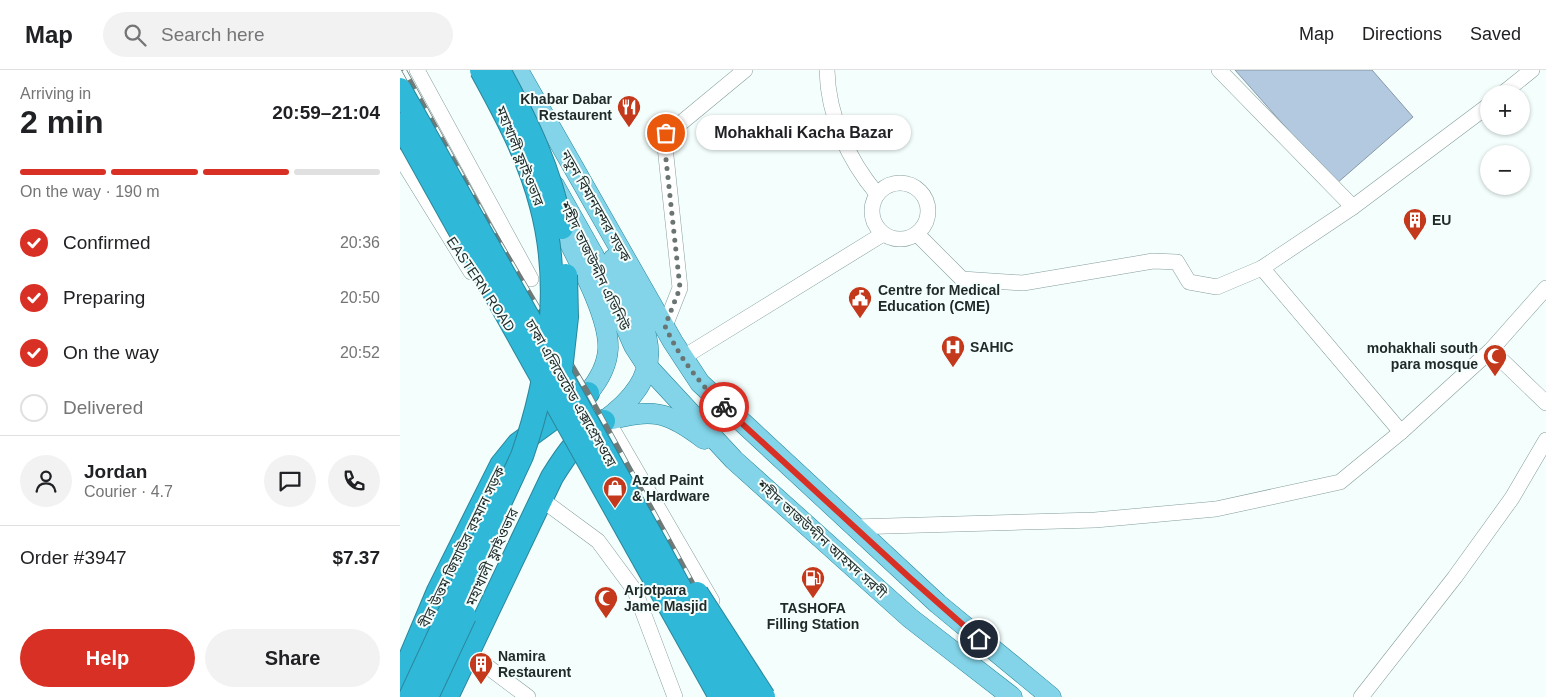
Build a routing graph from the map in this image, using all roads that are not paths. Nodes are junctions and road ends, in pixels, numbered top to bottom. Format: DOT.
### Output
graph roads {
  1 [pos="417,70"];
  2 [pos="470,70"];
  3 [pos="481,70"];
  4 [pos="499,70"];
  5 [pos="518,70"];
  6 [pos="744,70"];
  7 [pos="827,70"];
  8 [pos="1219,70"];
  9 [pos="1532,70"];
  10 [pos="1513,85"];
  11 [pos="400,89"];
  12 [pos="1480,112"];
  13 [pos="400,124"];
  14 [pos="554,133"];
  15 [pos="400,157"];
  16 [pos="877,194"];
  17 [pos="1353,207"];
  18 [pos="883,234"];
  19 [pos="917,234"];
  20 [pos="1262,268"];
  21 [pos="531,279"];
  22 [pos="1546,288"];
  23 [pos="673,342"];
  24 [pos="1491,350"];
  25 [pos="647,366"];
  26 [pos="588,393"];
  27 [pos="1546,403"];
  28 [pos="566,408"];
  29 [pos="600,424"];
  30 [pos="1401,432"];
  31 [pos="1546,440"];
  32 [pos="734,460"];
  33 [pos="541,499"];
  34 [pos="853,527"];
  35 [pos="655,542"];
  36 [pos="468,652"];
  37 [pos="400,682"];
  38 [pos="449,692"];
  39 [pos="410,697"];
  40 [pos="427,697"];
  41 [pos="528,697"];
  42 [pos="676,697"];
  43 [pos="720,697"];
  44 [pos="730,697"];
  45 [pos="740,697"];
  46 [pos="764,697"];
  47 [pos="769,697"];
  48 [pos="1012,697"];
  49 [pos="1051,697"];
  50 [pos="1361,697"];
  1 -- 21 [label="street"];
  2 -- 25 [label="main road, শহীদ তাজউদ্দীন এভিনিউ"];
  2 -- 26 [label="main road, বীর উত্তম জিয়াউর রহমান সড়ক"];
  3 -- 39 [label="highway, মহাখালী ফ্লাইওভার, bridge"];
  4 -- 40 [label="highway, মহাখালী ফ্লাইওভার, bridge"];
  5 -- 14 [label="main road, নতুন বিমানবন্দর সড়ক"];
  6 -- 23 [label="street"];
  7 -- 16 [label="street"];
  8 -- 17 [label="street"];
  9 -- 10 [label="street"];
  11 -- 35 [label="highway, ঢাকা এলিভেটেড এক্সপ্রেসওয়ে, bridge"];
  12 -- 17 [label="street"];
  13 -- 43 [label="highway, ঢাকা এলিভেটেড এক্সপ্রেসওয়ে, bridge"];
  14 -- 23 [label="main road, নতুন বিমানবন্দর সড়ক"];
  14 -- 25 [label="main road"];
  15 -- 28 [label="street, EASTERN ROAD"];
  16 -- 18 [label="street"];
  16 -- 19 [label="street"];
  17 -- 20 [label="street"];
  18 -- 19 [label="street"];
  18 -- 23 [label="street"];
  19 -- 20 [label="street"];
  20 -- 30 [label="street"];
  22 -- 24 [label="street"];
  23 -- 34 [label="main road"];
  24 -- 27 [label="street"];
  24 -- 30 [label="street"];
  25 -- 29 [label="main road"];
  25 -- 32 [label="main road, শহীদ তাজউদ্দীন আহমদ সরণী"];
  26 -- 28 [label="highway, বীর উত্তম জিয়াউর রহমান সড়ক"];
  28 -- 37 [label="highway, বীর উত্তম জিয়াউর রহমান সড়ক"];
  29 -- 32 [label="main road"];
  29 -- 33 [label="highway"];
  29 -- 44 [label="street"];
  29 -- 47 [label="street"];
  30 -- 34 [label="street"];
  31 -- 50 [label="street"];
  32 -- 48 [label="main road, শহীদ তাজউদ্দীন আহমদ সরণী"];
  33 -- 36 [label="highway"];
  33 -- 42 [label="street"];
  34 -- 49 [label="main road"];
  35 -- 45 [label="highway, ঢাকা এলিভেটেড এক্সপ্রেসওয়ে, bridge"];
  35 -- 46 [label="highway, bridge"];
  36 -- 38 [label="highway"];
  36 -- 41 [label="street"];
  37 -- 38 [label="street"];
}
